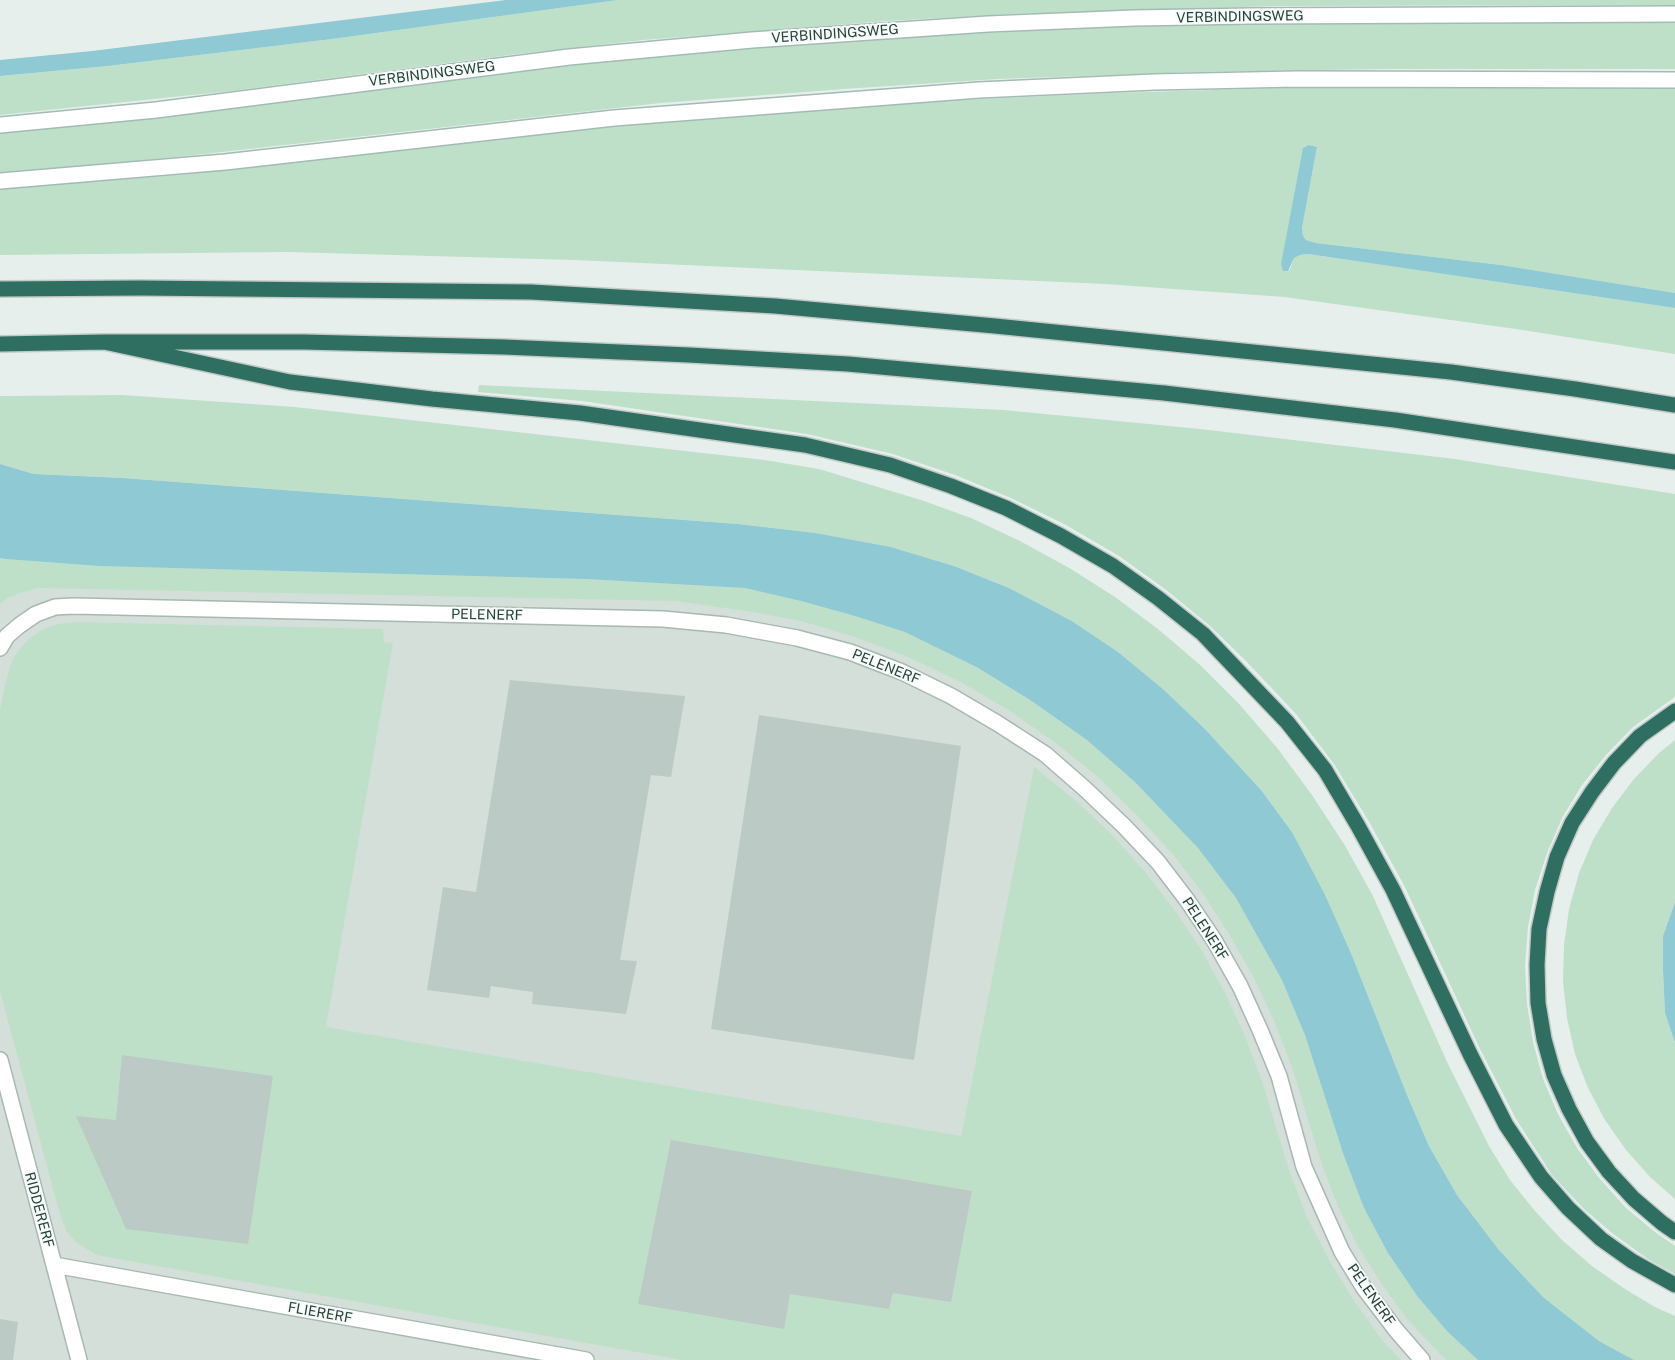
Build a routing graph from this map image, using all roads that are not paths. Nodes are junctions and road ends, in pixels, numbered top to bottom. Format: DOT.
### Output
graph roads {
  1 [pos="1675,14"];
  2 [pos="1675,80"];
  3 [pos="0,125"];
  4 [pos="0,181"];
  5 [pos="0,289"];
  6 [pos="104,342"];
  7 [pos="0,344"];
  8 [pos="1675,405"];
  9 [pos="1675,462"];
  10 [pos="0,648"];
  11 [pos="1675,711"];
  12 [pos="0,1060"];
  13 [pos="1675,1232"];
  14 [pos="54,1265"];
  15 [pos="1675,1285"];
  16 [pos="79,1360"];
  17 [pos="586,1360"];
  18 [pos="1422,1360"];
  1 -- 3 [label="main road, VERBINDINGSWEG"];
  2 -- 4 [label="main road"];
  5 -- 8 [label="highway"];
  6 -- 7 [label="highway"];
  6 -- 9 [label="highway"];
  6 -- 15 [label="highway"];
  10 -- 18 [label="main road, PELENERF"];
  11 -- 13 [label="highway"];
  12 -- 14 [label="main road, RIDDERERF"];
  14 -- 16 [label="main road, RIDDERERF"];
  14 -- 17 [label="main road, FLIERERF"];
}
